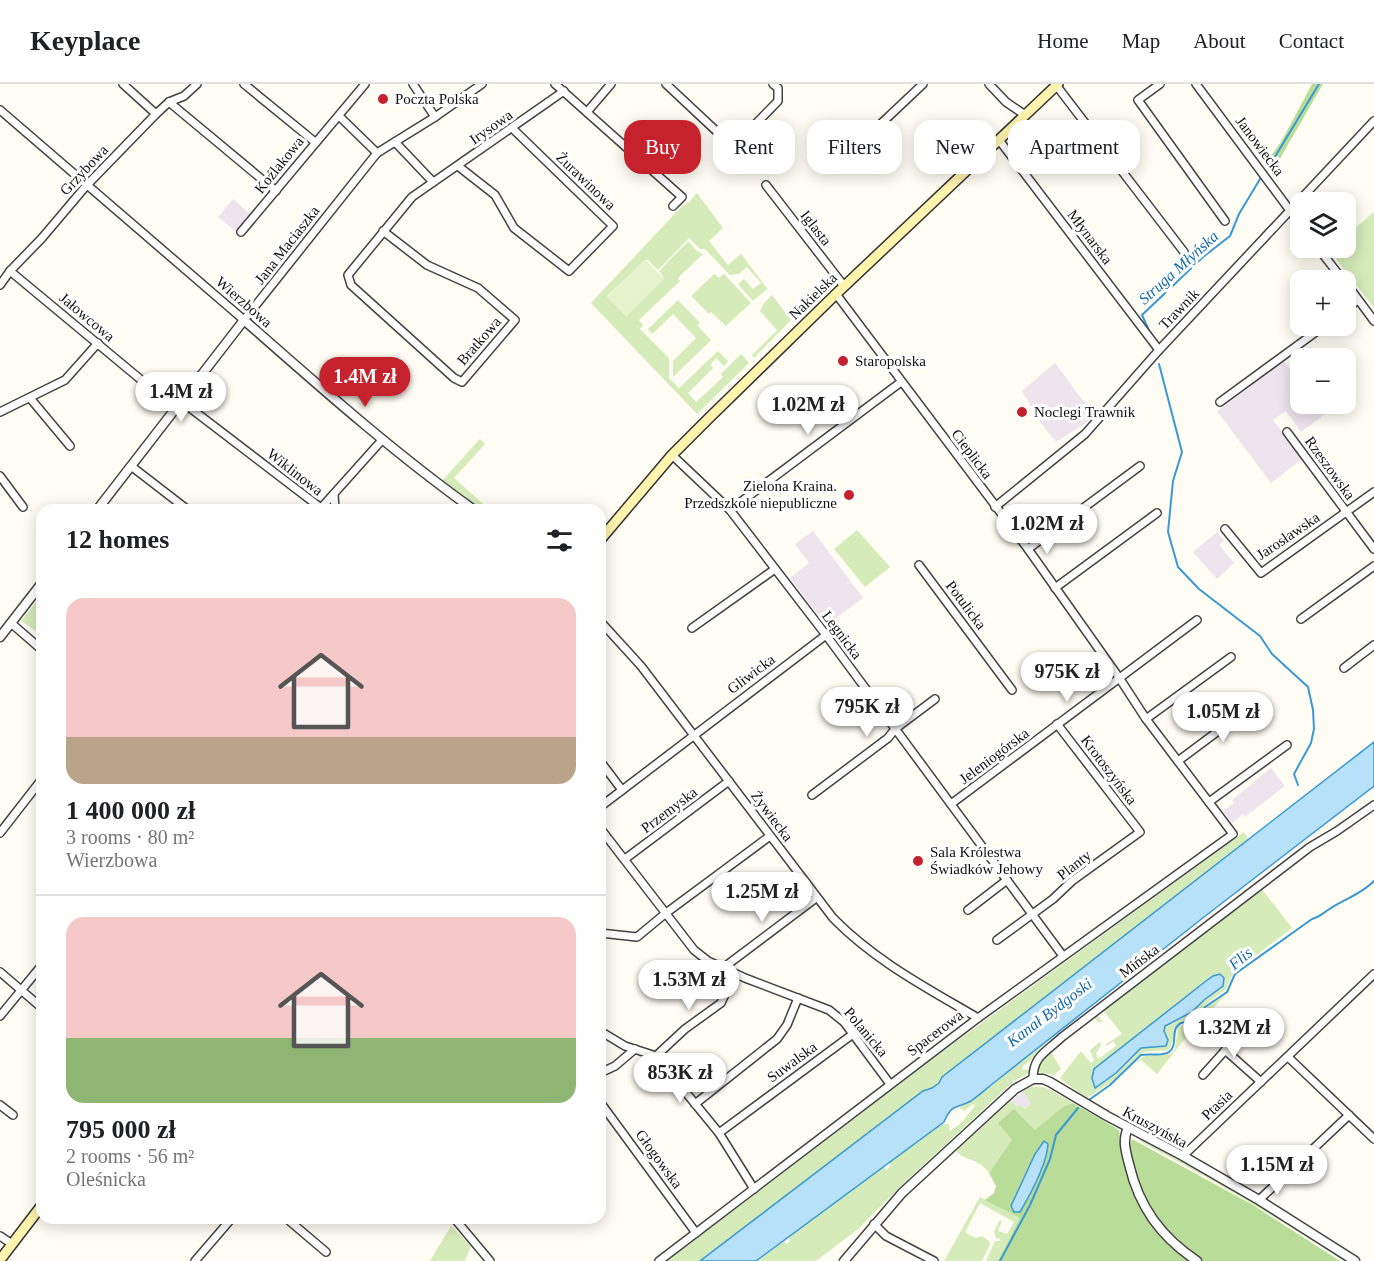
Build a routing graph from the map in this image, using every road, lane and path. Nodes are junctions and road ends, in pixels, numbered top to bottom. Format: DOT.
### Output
graph roads {
  1 [pos="123,84"];
  2 [pos="197,84"];
  3 [pos="244,84"];
  4 [pos="363,84"];
  5 [pos="413,84"];
  6 [pos="482,84"];
  7 [pos="555,84"];
  8 [pos="611,84"];
  9 [pos="666,84"];
  10 [pos="773,84"];
  11 [pos="923,84"];
  12 [pos="989,84"];
  13 [pos="1160,84"];
  14 [pos="1196,84"];
  15 [pos="1057,85"];
  16 [pos="564,91"];
  17 [pos="169,102"];
  18 [pos="0,110"];
  19 [pos="587,112"];
  20 [pos="156,114"];
  21 [pos="1025,115"];
  22 [pos="339,116"];
  23 [pos="435,117"];
  24 [pos="885,120"];
  25 [pos="1374,121"];
  26 [pos="513,129"];
  27 [pos="999,140"];
  28 [pos="315,142"];
  29 [pos="395,142"];
  30 [pos="377,153"];
  31 [pos="458,166"];
  32 [pos="433,182"];
  33 [pos="766,185"];
  34 [pos="86,186"];
  35 [pos="276,191"];
  36 [pos="1309,192"];
  37 [pos="673,206"];
  38 [pos="1290,210"];
  39 [pos="1290,212"];
  40 [pos="1224,221"];
  41 [pos="241,231"];
  42 [pos="383,231"];
  43 [pos="1184,252"];
  44 [pos="1326,258"];
  45 [pos="1335,270"];
  46 [pos="10,271"];
  47 [pos="348,275"];
  48 [pos="0,285"];
  49 [pos="844,286"];
  50 [pos="836,294"];
  51 [pos="1356,297"];
  52 [pos="1358,300"];
  53 [pos="244,321"];
  54 [pos="1374,321"];
  55 [pos="1310,336"];
  56 [pos="98,343"];
  57 [pos="1159,350"];
  58 [pos="901,382"];
  59 [pos="30,398"];
  60 [pos="181,401"];
  61 [pos="1220,402"];
  62 [pos="175,408"];
  63 [pos="1,410"];
  64 [pos="1287,432"];
  65 [pos="382,440"];
  66 [pos="70,446"];
  67 [pos="672,455"];
  68 [pos="131,466"];
  69 [pos="1140,466"];
  70 [pos="0,476"];
  71 [pos="1374,492"];
  72 [pos="334,494"];
  73 [pos="102,504"];
  74 [pos="180,504"];
  75 [pos="315,504"];
  76 [pos="326,504"];
  77 [pos="335,504"];
  78 [pos="466,504"];
  79 [pos="23,507"];
  80 [pos="995,507"];
  81 [pos="730,510"];
  82 [pos="1157,513"];
  83 [pos="1346,513"];
  84 [pos="1225,529"];
  85 [pos="606,533"];
  86 [pos="1028,549"];
  87 [pos="1374,549"];
  88 [pos="919,566"];
  89 [pos="1374,566"];
  90 [pos="775,569"];
  91 [pos="1054,588"];
  92 [pos="36,591"];
  93 [pos="1301,618"];
  94 [pos="1197,620"];
  95 [pos="11,623"];
  96 [pos="606,627"];
  97 [pos="692,628"];
  98 [pos="2,632"];
  99 [pos="826,635"];
  100 [pos="36,645"];
  101 [pos="1374,645"];
  102 [pos="1231,657"];
  103 [pos="1344,668"];
  104 [pos="1120,679"];
  105 [pos="1012,690"];
  106 [pos="935,699"];
  107 [pos="1253,705"];
  108 [pos="1146,719"];
  109 [pos="1057,724"];
  110 [pos="895,729"];
  111 [pos="694,735"];
  112 [pos="1287,745"];
  113 [pos="1178,761"];
  114 [pos="606,769"];
  115 [pos="729,781"];
  116 [pos="36,787"];
  117 [pos="622,790"];
  118 [pos="812,795"];
  119 [pos="606,802"];
  120 [pos="1209,802"];
  121 [pos="951,804"];
  122 [pos="1374,805"];
  123 [pos="1140,832"];
  124 [pos="0,833"];
  125 [pos="1233,834"];
  126 [pos="606,835"];
  127 [pos="770,836"];
  128 [pos="625,859"];
  129 [pos="1007,880"];
  130 [pos="816,898"];
  131 [pos="968,910"];
  132 [pos="666,913"];
  133 [pos="1032,914"];
  134 [pos="606,934"];
  135 [pos="997,940"];
  136 [pos="1063,956"];
  137 [pos="726,969"];
  138 [pos="0,972"];
  139 [pos="36,972"];
  140 [pos="1374,974"];
  141 [pos="745,978"];
  142 [pos="728,986"];
  143 [pos="21,990"];
  144 [pos="798,998"];
  145 [pos="36,1003"];
  146 [pos="0,1016"];
  147 [pos="978,1018"];
  148 [pos="1247,1026"];
  149 [pos="606,1034"];
  150 [pos="853,1034"];
  151 [pos="635,1049"];
  152 [pos="1225,1050"];
  153 [pos="656,1056"];
  154 [pos="1288,1057"];
  155 [pos="606,1070"];
  156 [pos="1203,1075"];
  157 [pos="1033,1079"];
  158 [pos="1261,1082"];
  159 [pos="890,1084"];
  160 [pos="695,1104"];
  161 [pos="0,1105"];
  162 [pos="606,1110"];
  163 [pos="13,1115"];
  164 [pos="1349,1115"];
  165 [pos="1128,1128"];
  166 [pos="719,1133"];
  167 [pos="1374,1139"];
  168 [pos="1183,1156"];
  169 [pos="754,1189"];
  170 [pos="1259,1200"];
  171 [pos="36,1213"];
  172 [pos="227,1224"];
  173 [pos="293,1224"];
  174 [pos="461,1224"];
  175 [pos="874,1224"];
  176 [pos="696,1233"];
  177 [pos="0,1236"];
  178 [pos="12,1244"];
  179 [pos="326,1252"];
  180 [pos="0,1260"];
  181 [pos="195,1261"];
  182 [pos="490,1261"];
  183 [pos="659,1261"];
  184 [pos="844,1261"];
  185 [pos="934,1261"];
  186 [pos="1197,1261"];
  187 [pos="1355,1261"];
  1 -- 20 [label="street"];
  2 -- 17 [label="street, Grzybowa"];
  3 -- 28 [label="street"];
  4 -- 22 [label="street, Koźlakowa"];
  5 -- 23 [label="street"];
  6 -- 23 [label="street, Jana Maciaszka"];
  7 -- 16 [label="street"];
  8 -- 19 [label="street"];
  9 -- 10 [label="street"];
  11 -- 24 [label="street"];
  12 -- 21 [label="street"];
  13 -- 40 [label="street"];
  14 -- 38 [label="street, Janowiecka"];
  15 -- 21 [label="main road, Nakielska"];
  15 -- 43 [label="street"];
  16 -- 19 [label="street"];
  16 -- 26 [label="street, Irysowa"];
  17 -- 20 [label="street, Grzybowa"];
  17 -- 35 [label="street"];
  18 -- 34 [label="street, Wierzbowa"];
  19 -- 37 [label="street"];
  20 -- 34 [label="street, Grzybowa"];
  21 -- 27 [label="main road, Nakielska"];
  22 -- 28 [label="street, Koźlakowa"];
  22 -- 30 [label="street"];
  23 -- 29 [label="street, Jana Maciaszka"];
  25 -- 36 [label="street, Trawnik"];
  26 -- 31 [label="street, Irysowa"];
  26 -- 31 [label="street, Żurawinowa"];
  27 -- 49 [label="main road, Nakielska"];
  27 -- 57 [label="street, Młynarska"];
  28 -- 35 [label="street, Koźlakowa"];
  29 -- 30 [label="street, Jana Maciaszka"];
  29 -- 32 [label="street"];
  30 -- 53 [label="street, Jana Maciaszka"];
  31 -- 32 [label="street, Irysowa"];
  32 -- 42 [label="street, Irysowa"];
  33 -- 49 [label="street, Iglasta"];
  34 -- 46 [label="street, Grzybowa"];
  34 -- 53 [label="street, Wierzbowa"];
  35 -- 41 [label="street, Koźlakowa"];
  39 -- 57 [label="street, Trawnik"];
  42 -- 47 [label="street, Irysowa"];
  42 -- 47 [label="street, Bratkowa"];
  44 -- 45 [label="street"];
  46 -- 48 [label="street, Grzybowa"];
  46 -- 56 [label="street, Jałowcowa"];
  49 -- 50 [label="main road, Nakielska"];
  50 -- 58 [label="street, Cieplicka"];
  50 -- 67 [label="main road, Nakielska"];
  51 -- 52 [label="street"];
  52 -- 54 [label="street"];
  53 -- 60 [label="street, Jana Maciaszka"];
  53 -- 65 [label="street, Wierzbowa"];
  55 -- 61 [label="street"];
  56 -- 59 [label="street"];
  56 -- 62 [label="street, Jałowcowa"];
  57 -- 80 [label="street, Trawnik"];
  58 -- 80 [label="street, Cieplicka"];
  58 -- 81 [label="street"];
  59 -- 63 [label="street"];
  59 -- 66 [label="street"];
  60 -- 62 [label="street, Jana Maciaszka"];
  60 -- 75 [label="street, Wiklinowa"];
  62 -- 68 [label="street, Jana Maciaszka"];
  64 -- 83 [label="street, Rzeszowska"];
  65 -- 72 [label="street, Wiklinowa"];
  65 -- 78 [label="street, Wierzbowa"];
  67 -- 81 [label="street, Legnicka"];
  67 -- 85 [label="main road, Nakielska"];
  68 -- 73 [label="street, Jana Maciaszka"];
  68 -- 74 [label="street"];
  69 -- 86 [label="street"];
  70 -- 79 [label="street"];
  71 -- 83 [label="street, Jarosławska"];
  72 -- 76 [label="street, Wiklinowa"];
  72 -- 77 [label="street"];
  80 -- 86 [label="street, Cieplicka"];
  81 -- 90 [label="street, Legnicka"];
  82 -- 91 [label="street"];
  83 -- 84 [label="street, Jarosławska"];
  83 -- 87 [label="street, Rzeszowska"];
  86 -- 91 [label="street, Cieplicka"];
  88 -- 105 [label="street, Potulicka"];
  89 -- 93 [label="street"];
  90 -- 97 [label="street"];
  90 -- 99 [label="street, Legnicka"];
  91 -- 104 [label="street, Cieplicka"];
  92 -- 95 [label="street"];
  94 -- 104 [label="street, Jeleniogórska"];
  95 -- 98 [label="street"];
  95 -- 100 [label="street"];
  96 -- 111 [label="street, Żywiecka"];
  99 -- 110 [label="street, Legnicka"];
  99 -- 111 [label="street, Gliwicka"];
  101 -- 103 [label="street"];
  102 -- 108 [label="street"];
  104 -- 108 [label="street, Cieplicka"];
  104 -- 109 [label="street, Jeleniogórska"];
  106 -- 110 [label="street"];
  107 -- 113 [label="street"];
  108 -- 113 [label="street, Cieplicka"];
  109 -- 121 [label="street, Jeleniogórska"];
  109 -- 123 [label="street, Krotoszyńska"];
  110 -- 118 [label="street"];
  110 -- 121 [label="street, Legnicka"];
  111 -- 115 [label="street, Żywiecka"];
  111 -- 117 [label="street, Gliwicka"];
  112 -- 120 [label="street"];
  113 -- 120 [label="street, Cieplicka"];
  114 -- 117 [label="street"];
  115 -- 127 [label="street, Żywiecka"];
  115 -- 128 [label="street, Przemyska"];
  116 -- 124 [label="street"];
  117 -- 119 [label="street, Gliwicka"];
  120 -- 125 [label="street, Cieplicka"];
  121 -- 129 [label="street, Legnicka"];
  122 -- 157 [label="street, Mińska"];
  123 -- 133 [label="street, Planty"];
  125 -- 136 [label="street, Spacerowa"];
  126 -- 128 [label="street, Polanicka"];
  127 -- 130 [label="street, Żywiecka"];
  127 -- 132 [label="street"];
  128 -- 132 [label="street, Polanicka"];
  129 -- 131 [label="street"];
  129 -- 133 [label="street, Legnicka"];
  130 -- 137 [label="street"];
  130 -- 147 [label="street, Żywiecka"];
  132 -- 134 [label="street"];
  132 -- 137 [label="street, Polanicka"];
  133 -- 135 [label="street, Planty"];
  133 -- 136 [label="street, Legnicka"];
  136 -- 147 [label="street, Spacerowa"];
  137 -- 141 [label="street, Polanicka"];
  137 -- 142 [label="street"];
  138 -- 143 [label="street"];
  139 -- 143 [label="street"];
  140 -- 154 [label="street, Ptasia"];
  141 -- 142 [label="street"];
  141 -- 144 [label="street, Polanicka"];
  142 -- 153 [label="street"];
  143 -- 145 [label="street"];
  143 -- 146 [label="street"];
  144 -- 150 [label="street, Polanicka"];
  144 -- 160 [label="street"];
  147 -- 159 [label="street, Spacerowa"];
  148 -- 152 [label="street"];
  149 -- 151 [label="street"];
  150 -- 159 [label="street, Polanicka"];
  150 -- 166 [label="street, Suwalska"];
  151 -- 153 [label="street"];
  151 -- 155 [label="street"];
  152 -- 156 [label="street"];
  152 -- 158 [label="street"];
  153 -- 160 [label="street"];
  154 -- 158 [label="street, Ptasia"];
  154 -- 164 [label="street"];
  157 -- 165 [label="street, Kruszyńska"];
  157 -- 175 [label="street"];
  158 -- 168 [label="street, Ptasia"];
  159 -- 169 [label="street, Spacerowa"];
  160 -- 166 [label="street"];
  161 -- 163 [label="street"];
  162 -- 176 [label="street, Głogowska"];
  164 -- 167 [label="street"];
  164 -- 170 [label="street"];
  165 -- 168 [label="street, Kruszyńska"];
  165 -- 186 [label="street"];
  166 -- 169 [label="street"];
  168 -- 170 [label="street, Kruszyńska"];
  169 -- 176 [label="street, Spacerowa"];
  170 -- 187 [label="street, Kruszyńska"];
  171 -- 178 [label="main road"];
  172 -- 181 [label="street"];
  173 -- 179 [label="street"];
  174 -- 182 [label="street"];
  175 -- 184 [label="street"];
  175 -- 185 [label="street"];
  176 -- 183 [label="street, Spacerowa"];
  177 -- 178 [label="street"];
  178 -- 180 [label="main road"];
}
